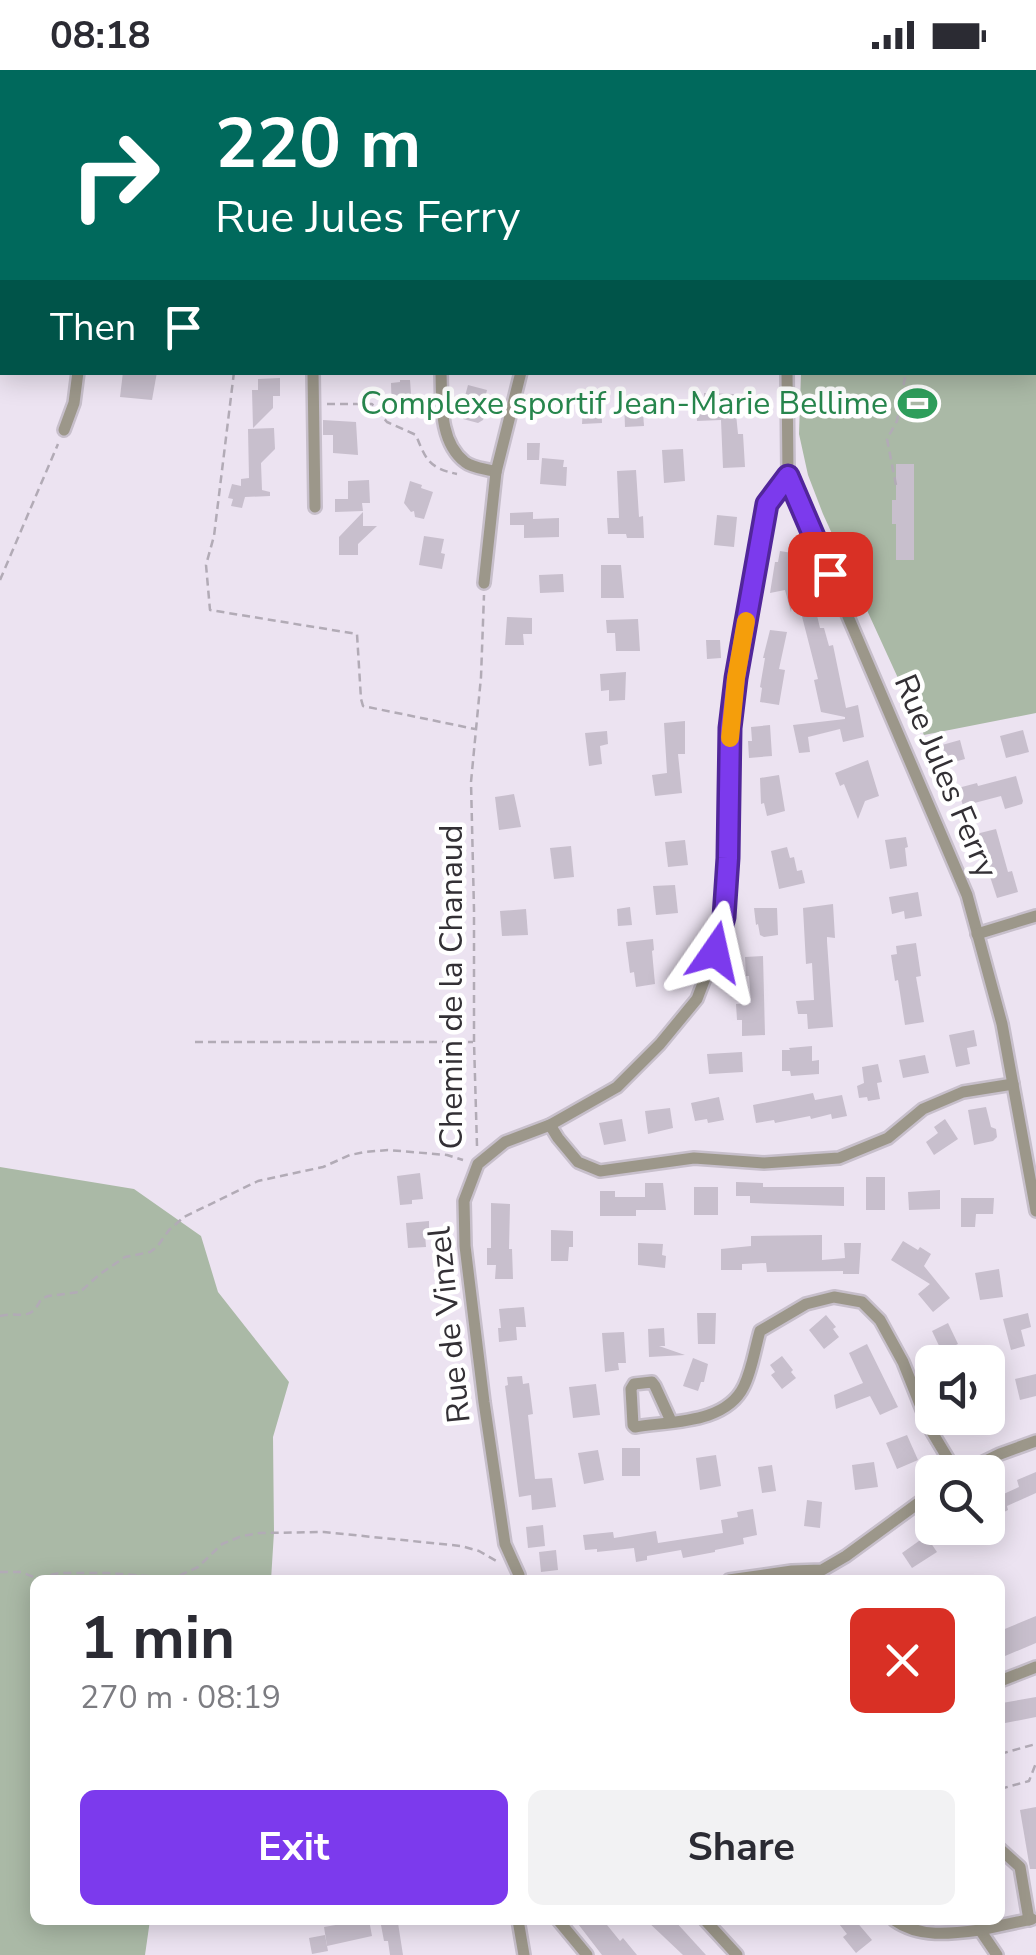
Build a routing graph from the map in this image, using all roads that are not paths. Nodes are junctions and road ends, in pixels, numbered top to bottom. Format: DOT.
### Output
graph roads {
  1 [pos="78,375"];
  2 [pos="313,375"];
  3 [pos="440,375"];
  4 [pos="520,375"];
  5 [pos="787,375"];
  6 [pos="64,430"];
  7 [pos="496,472"];
  8 [pos="788,476"];
  9 [pos="315,507"];
  10 [pos="484,583"];
  11 [pos="1036,916"];
  12 [pos="977,934"];
  13 [pos="1013,1084"];
  14 [pos="550,1125"];
  15 [pos="1036,1212"];
  16 [pos="671,1421"];
  17 [pos="1036,1441"];
  18 [pos="947,1455"];
  19 [pos="998,1455"];
  20 [pos="915,1505"];
  21 [pos="521,1575"];
  22 [pos="764,1575"];
  23 [pos="823,1575"];
  24 [pos="1036,1667"];
  25 [pos="1005,1680"];
  26 [pos="1005,1853"];
  27 [pos="1032,1919"];
  28 [pos="521,1925"];
  29 [pos="562,1925"];
  30 [pos="710,1925"];
  31 [pos="901,1925"];
  32 [pos="1004,1925"];
  33 [pos="1005,1925"];
  34 [pos="980,1930"];
  35 [pos="524,1955"];
  36 [pos="587,1955"];
  37 [pos="737,1955"];
  38 [pos="997,1955"];
  1 -- 6 [label="street"];
  2 -- 9 [label="street"];
  3 -- 7 [label="street"];
  4 -- 7 [label="street"];
  5 -- 8 [label="street, Rue Jules Ferry"];
  7 -- 10 [label="street"];
  8 -- 12 [label="street, Rue Jules Ferry"];
  8 -- 14 [label="street"];
  11 -- 12 [label="street"];
  12 -- 13 [label="street, Rue Jules Ferry"];
  13 -- 14 [label="street"];
  13 -- 15 [label="street, Rue Jules Ferry"];
  14 -- 21 [label="street, Rue de Vinzel"];
  16 -- 16 [label="street"];
  16 -- 18 [label="street"];
  17 -- 19 [label="street"];
  20 -- 23 [label="street"];
  22 -- 23 [label="street"];
  24 -- 25 [label="street"];
  26 -- 27 [label="street"];
  27 -- 33 [label="street"];
  28 -- 35 [label="street"];
  29 -- 36 [label="street"];
  30 -- 37 [label="street"];
  31 -- 34 [label="street"];
  32 -- 34 [label="street"];
  34 -- 38 [label="street"];
}
